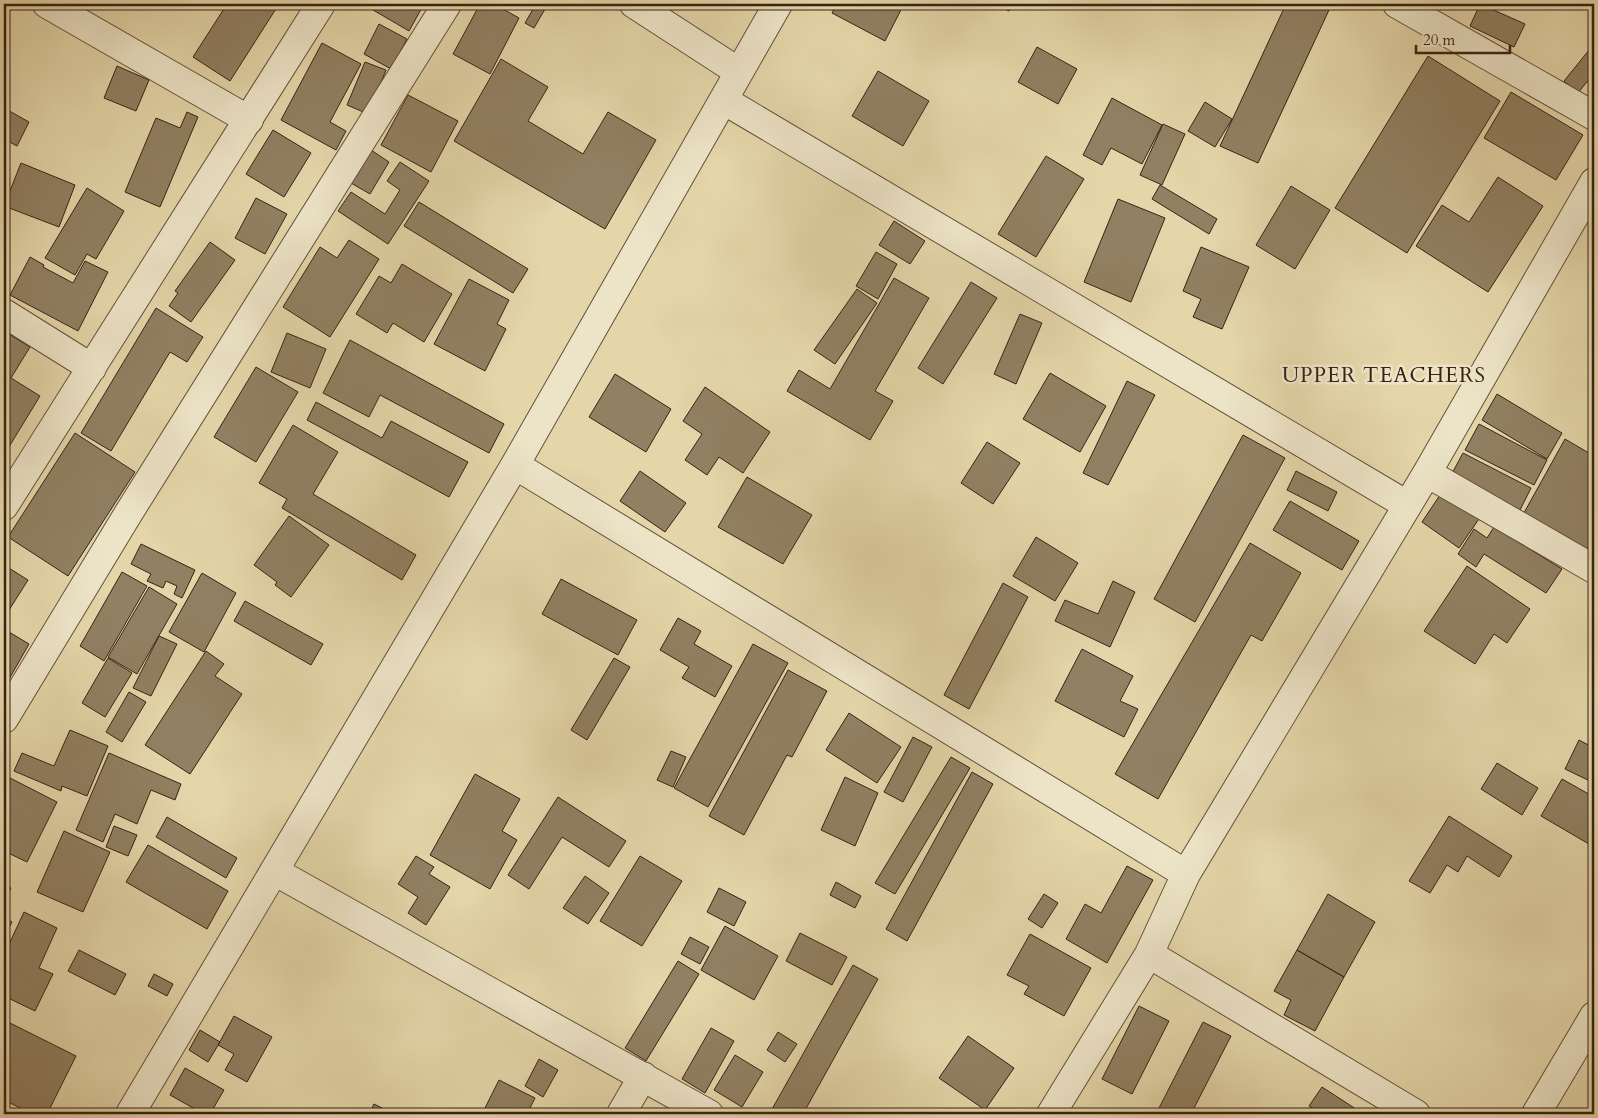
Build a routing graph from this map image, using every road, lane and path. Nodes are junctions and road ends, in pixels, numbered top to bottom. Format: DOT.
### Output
graph roads {
  1 [pos="47,4"];
  2 [pos="321,4"];
  3 [pos="446,4"];
  4 [pos="634,4"];
  5 [pos="778,4"];
  6 [pos="1397,4"];
  7 [pos="739,72"];
  8 [pos="724,100"];
  9 [pos="1594,116"];
  10 [pos="249,120"];
  11 [pos="1594,182"];
  12 [pos="4,313"];
  13 [pos="92,368"];
  14 [pos="515,465"];
  15 [pos="1427,473"];
  16 [pos="1407,505"];
  17 [pos="4,506"];
  18 [pos="1594,569"];
  19 [pos="4,718"];
  20 [pos="274,871"];
  21 [pos="1186,874"];
  22 [pos="1149,954"];
  23 [pos="1594,1016"];
  24 [pos="643,1076"];
  25 [pos="130,1114"];
  26 [pos="621,1114"];
  27 [pos="709,1114"];
  28 [pos="1051,1114"];
  29 [pos="1416,1114"];
  30 [pos="1536,1114"];
  1 -- 10 [label="street"];
  2 -- 10 [label="street"];
  3 -- 19 [label="street"];
  4 -- 7 [label="street"];
  5 -- 7 [label="street"];
  6 -- 9 [label="street"];
  7 -- 8 [label="street"];
  8 -- 14 [label="street"];
  8 -- 16 [label="street"];
  10 -- 13 [label="street"];
  11 -- 15 [label="street"];
  12 -- 13 [label="street"];
  13 -- 17 [label="street"];
  14 -- 20 [label="street"];
  14 -- 21 [label="street"];
  15 -- 16 [label="street"];
  15 -- 18 [label="street"];
  16 -- 21 [label="street"];
  20 -- 24 [label="street"];
  20 -- 25 [label="street"];
  21 -- 22 [label="street"];
  22 -- 28 [label="street"];
  22 -- 29 [label="street"];
  23 -- 30 [label="street"];
  24 -- 26 [label="street"];
  24 -- 27 [label="street"];
}
